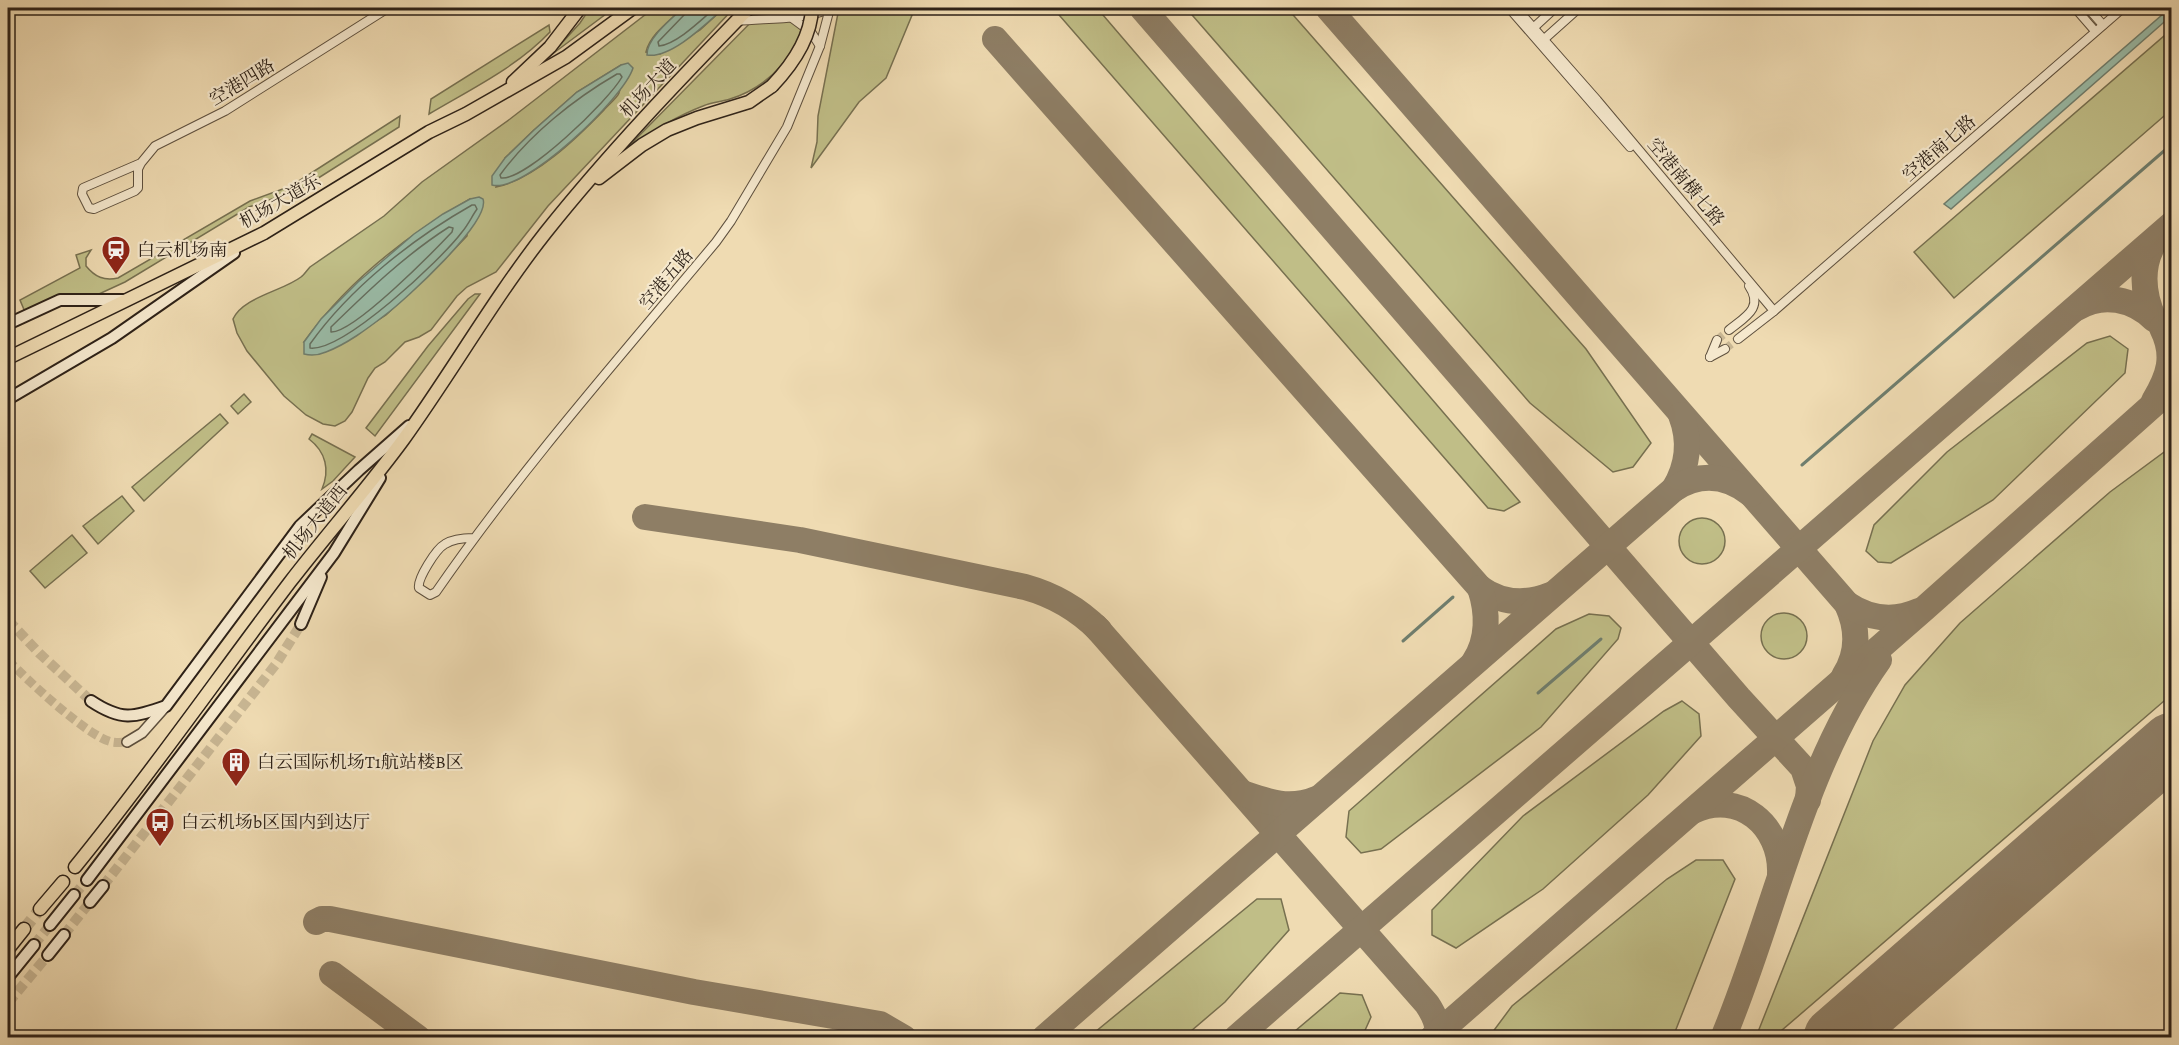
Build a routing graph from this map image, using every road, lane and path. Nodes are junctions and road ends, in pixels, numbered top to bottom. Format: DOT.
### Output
graph roads {
  1 [pos="388,8"];
  2 [pos="580,8"];
  3 [pos="633,8"];
  4 [pos="749,8"];
  5 [pos="812,8"];
  6 [pos="830,8"];
  7 [pos="1509,8"];
  8 [pos="1516,8"];
  9 [pos="1555,8"];
  10 [pos="1579,8"];
  11 [pos="2075,8"];
  12 [pos="2088,8"];
  13 [pos="2123,8"];
  14 [pos="792,18"];
  15 [pos="736,21"];
  16 [pos="2103,25"];
  17 [pos="1531,29"];
  18 [pos="2095,31"];
  19 [pos="1542,41"];
  20 [pos="820,46"];
  21 [pos="499,95"];
  22 [pos="141,163"];
  23 [pos="576,195"];
  24 [pos="264,233"];
  25 [pos="127,300"];
  26 [pos="1774,311"];
  27 [pos="8,324"];
  28 [pos="1729,330"];
  29 [pos="1738,339"];
  30 [pos="1717,340"];
  31 [pos="1725,349"];
  32 [pos="8,358"];
  33 [pos="11,397"];
  34 [pos="417,420"];
  35 [pos="402,441"];
  36 [pos="473,538"];
  37 [pos="334,553"];
  38 [pos="301,624"];
  39 [pos="91,701"];
  40 [pos="166,706"];
  41 [pos="127,742"];
  42 [pos="75,867"];
  43 [pos="87,880"];
  44 [pos="63,882"];
  45 [pos="103,886"];
  46 [pos="74,895"];
  47 [pos="90,902"];
  48 [pos="40,909"];
  49 [pos="50,925"];
  50 [pos="24,929"];
  51 [pos="64,935"];
  52 [pos="34,945"];
  53 [pos="8,949"];
  54 [pos="48,955"];
  55 [pos="8,977"];
  1 -- 22 [label="street, 空港四路"];
  2 -- 21 [label="highway"];
  3 -- 21 [label="highway"];
  4 -- 15 [label="highway, 机场大道"];
  5 -- 23 [label="highway, bridge"];
  6 -- 14 [label="street"];
  6 -- 20 [label="street, 空港五路"];
  7 -- 17 [label="street"];
  8 -- 17 [label="street"];
  9 -- 17 [label="street"];
  10 -- 19 [label="street"];
  11 -- 18 [label="street"];
  12 -- 16 [label="street"];
  13 -- 16 [label="street, 空港南七路"];
  14 -- 15 [label="street"];
  14 -- 20 [label="street"];
  15 -- 23 [label="highway, 机场大道"];
  16 -- 18 [label="street, 空港南七路"];
  17 -- 19 [label="street"];
  18 -- 26 [label="street, 空港南七路"];
  19 -- 26 [label="street, 空港南横七路"];
  19 -- 28 [label="street, 空港南横七路"];
  20 -- 36 [label="street, 空港五路"];
  21 -- 24 [label="highway, 机场大道东"];
  22 -- 22 [label="street"];
  23 -- 34 [label="highway, 机场大道西"];
  24 -- 25 [label="highway, 机场大道东"];
  24 -- 33 [label="main road"];
  25 -- 27 [label="main road"];
  25 -- 32 [label="highway, 机场大道东"];
  26 -- 29 [label="street"];
  30 -- 31 [label="street"];
  34 -- 35 [label="highway, 机场大道西"];
  34 -- 40 [label="main road"];
  35 -- 37 [label="main road"];
  35 -- 42 [label="highway, 机场大道西"];
  36 -- 36 [label="street, 空港五路"];
  37 -- 38 [label="main road"];
  37 -- 43 [label="main road"];
  39 -- 40 [label="main road"];
  40 -- 41 [label="street"];
  44 -- 48 [label="highway"];
  45 -- 47 [label="main road"];
  46 -- 49 [label="main road"];
  50 -- 53 [label="highway"];
  51 -- 54 [label="main road"];
  52 -- 55 [label="main road"];
}
